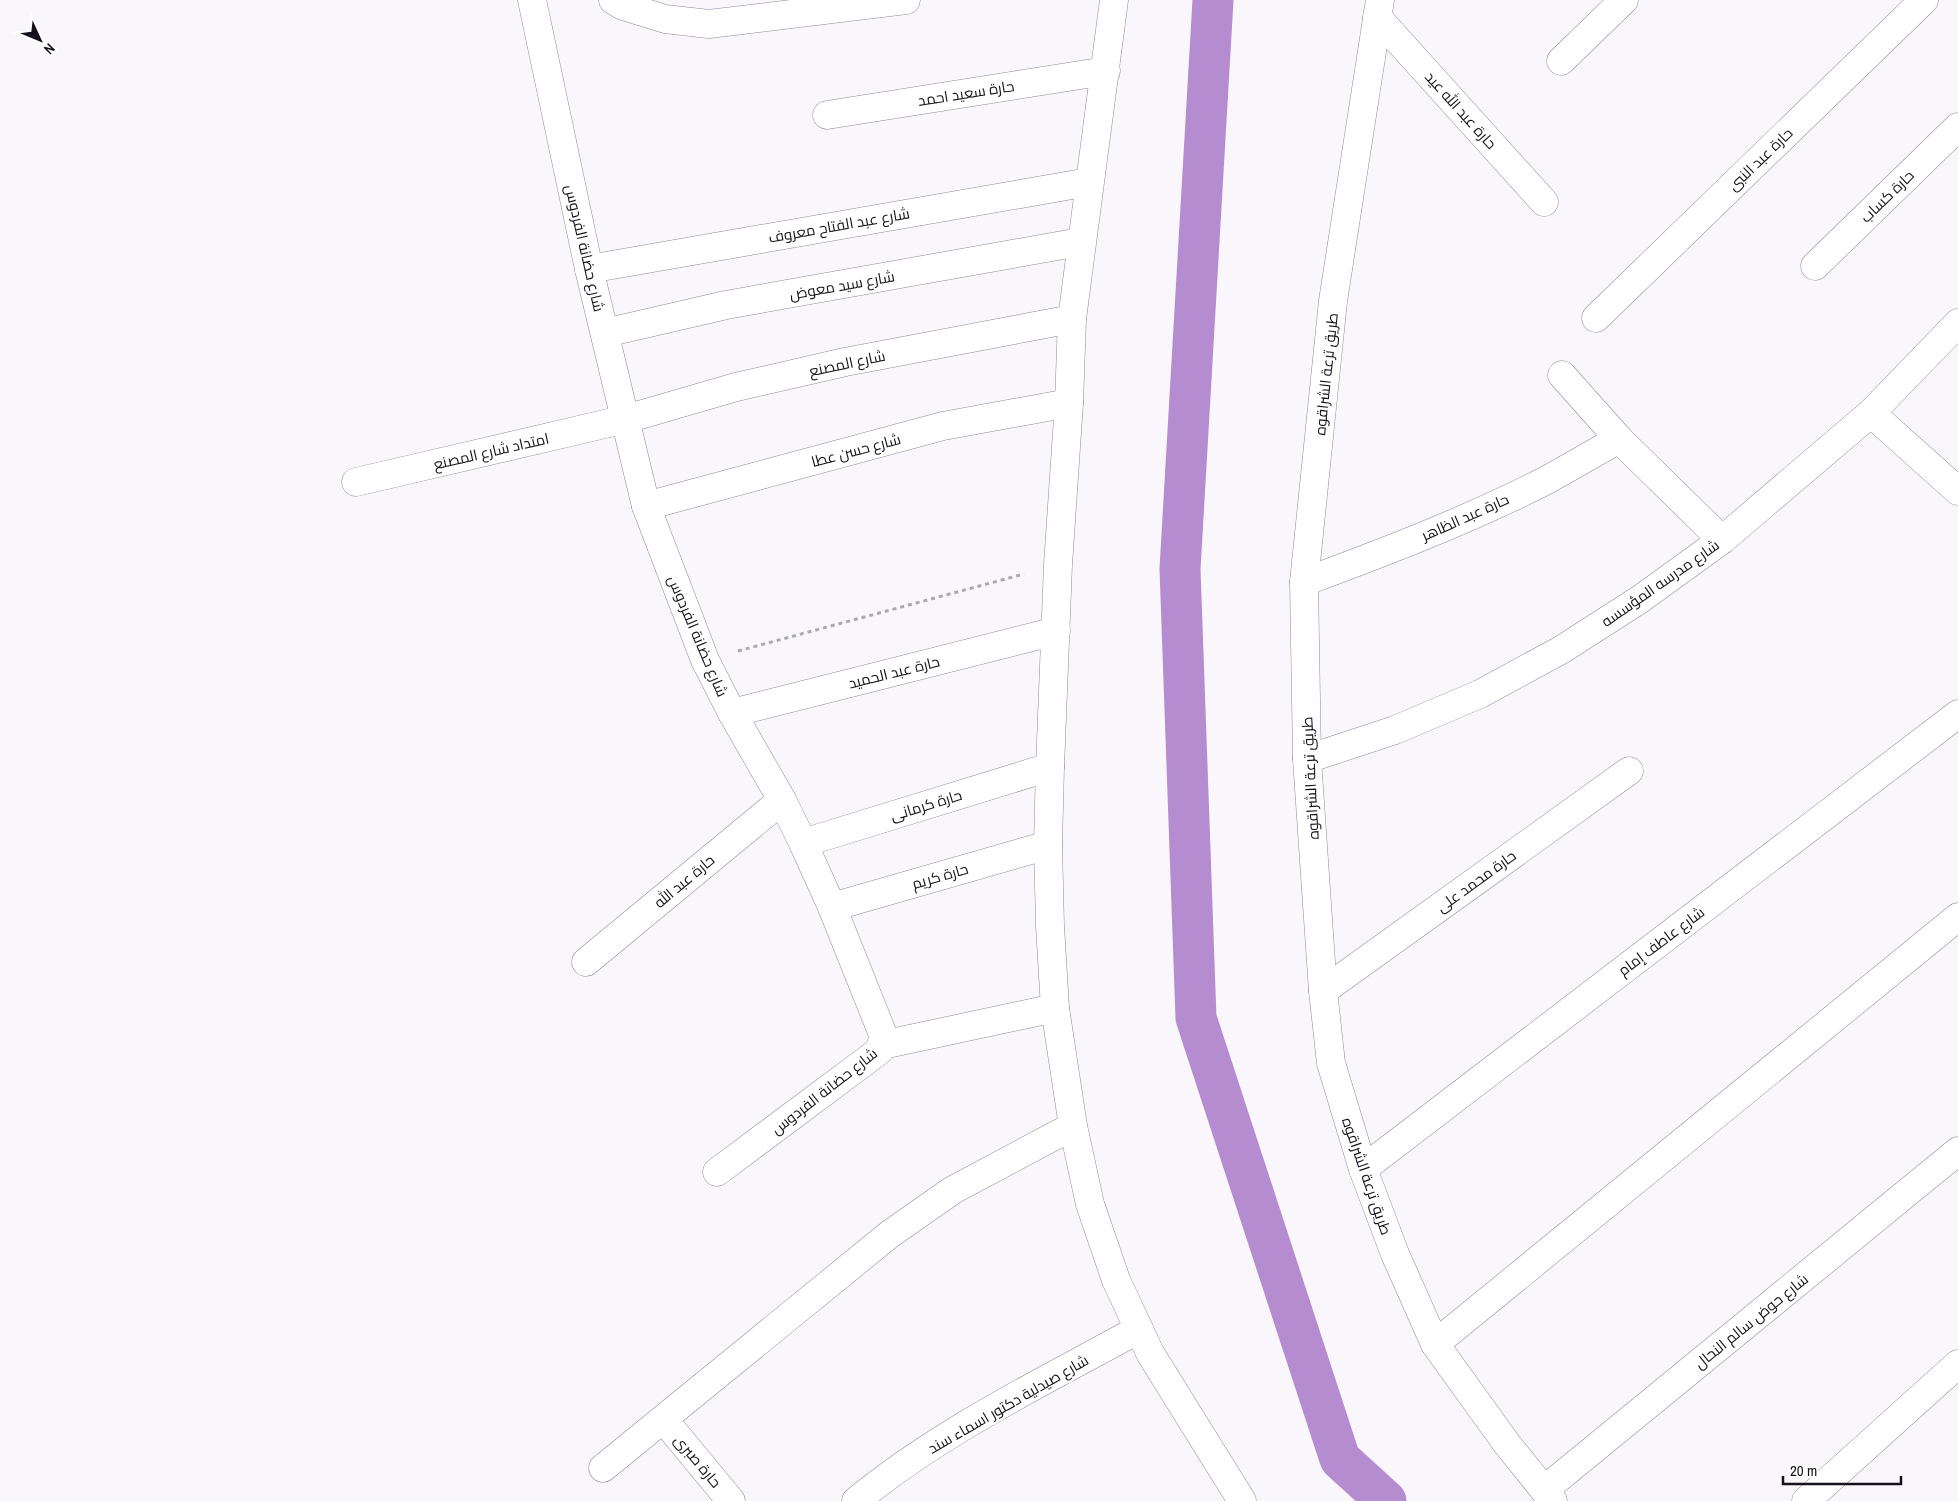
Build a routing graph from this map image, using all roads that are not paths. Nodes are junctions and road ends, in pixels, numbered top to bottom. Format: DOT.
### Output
graph roads {
  1 [pos="532,0"];
  2 [pos="613,0"];
  3 [pos="906,0"];
  4 [pos="1114,0"];
  5 [pos="1924,0"];
  6 [pos="1613,4"];
  7 [pos="1379,9"];
  8 [pos="1561,61"];
  9 [pos="1106,71"];
  10 [pos="827,115"];
  11 [pos="1958,127"];
  12 [pos="1089,182"];
  13 [pos="1544,202"];
  14 [pos="1080,242"];
  15 [pos="1815,266"];
  16 [pos="589,269"];
  17 [pos="1596,318"];
  18 [pos="1072,319"];
  19 [pos="1957,326"];
  20 [pos="605,333"];
  21 [pos="1562,375"];
  22 [pos="1069,403"];
  23 [pos="1871,413"];
  24 [pos="626,419"];
  25 [pos="1620,439"];
  26 [pos="356,482"];
  27 [pos="1958,492"];
  28 [pos="646,506"];
  29 [pos="1722,540"];
  30 [pos="1304,582"];
  31 [pos="1056,631"];
  32 [pos="732,713"];
  33 [pos="1958,714"];
  34 [pos="1307,759"];
  35 [pos="1050,767"];
  36 [pos="1629,771"];
  37 [pos="782,800"];
  38 [pos="803,843"];
  39 [pos="1048,845"];
  40 [pos="832,908"];
  41 [pos="1958,917"];
  42 [pos="586,962"];
  43 [pos="1323,991"];
  44 [pos="1055,1008"];
  45 [pos="882,1045"];
  46 [pos="1073,1126"];
  47 [pos="1958,1150"];
  48 [pos="1363,1169"];
  49 [pos="718,1172"];
  50 [pos="1139,1330"];
  51 [pos="1435,1344"];
  52 [pos="1958,1364"];
  53 [pos="664,1420"];
  54 [pos="603,1468"];
  55 [pos="1548,1496"];
  56 [pos="731,1501"];
  57 [pos="856,1501"];
  58 [pos="1242,1501"];
  59 [pos="1806,1501"];
  1 -- 16 [label="street, شارع حضانة الفردوس"];
  2 -- 3 [label="street"];
  4 -- 9 [label="street"];
  5 -- 17 [label="street, حارة عبد النبى"];
  6 -- 8 [label="street"];
  7 -- 13 [label="street, حارة عبد الله عيد"];
  7 -- 30 [label="street, طريق ترعة الشراقوه"];
  9 -- 10 [label="street, حارة سعيد احمد"];
  9 -- 12 [label="street"];
  11 -- 15 [label="street, حارة كساب"];
  12 -- 14 [label="street"];
  12 -- 16 [label="street, شارع عبد الفتاح معروف"];
  14 -- 18 [label="street"];
  14 -- 20 [label="street, شارع سيد معوض"];
  16 -- 20 [label="street, شارع حضانة الفردوس"];
  18 -- 22 [label="street"];
  18 -- 24 [label="street, شارع المصنع"];
  19 -- 23 [label="street, شارع مدرسه المؤسسه"];
  20 -- 24 [label="street, شارع حضانة الفردوس"];
  21 -- 25 [label="street"];
  22 -- 28 [label="street, شارع حسن عطا"];
  22 -- 31 [label="street"];
  23 -- 27 [label="street"];
  23 -- 29 [label="street, شارع مدرسه المؤسسه"];
  24 -- 26 [label="street, امتداد شارع المصنع"];
  24 -- 28 [label="street, شارع حضانة الفردوس"];
  25 -- 29 [label="street"];
  25 -- 30 [label="street, حارة عبد الظاهر"];
  28 -- 32 [label="street, شارع حضانة الفردوس"];
  29 -- 34 [label="street, شارع مدرسه المؤسسه"];
  30 -- 34 [label="street, طريق ترعة الشراقوه"];
  31 -- 32 [label="street, حارة عبد الحميد"];
  31 -- 35 [label="street"];
  32 -- 37 [label="street, شارع حضانة الفردوس"];
  33 -- 48 [label="street, شارع عاطف إمام"];
  34 -- 43 [label="street, طريق ترعة الشراقوه"];
  35 -- 38 [label="street, حارة كرمانى"];
  35 -- 39 [label="street"];
  36 -- 43 [label="street, حارة محمد على"];
  37 -- 38 [label="street, شارع حضانة الفردوس"];
  37 -- 42 [label="street, حارة عبد الله"];
  38 -- 40 [label="street, شارع حضانة الفردوس"];
  39 -- 40 [label="street, حارة كريم"];
  39 -- 44 [label="street"];
  40 -- 45 [label="street, شارع حضانة الفردوس"];
  41 -- 51 [label="street"];
  43 -- 48 [label="street, طريق ترعة الشراقوه"];
  44 -- 45 [label="street"];
  44 -- 46 [label="street"];
  45 -- 49 [label="street, شارع حضانة الفردوس"];
  46 -- 50 [label="street"];
  46 -- 53 [label="street"];
  47 -- 55 [label="street, شارع حوض سالم النحال"];
  48 -- 51 [label="street, طريق ترعة الشراقوه"];
  50 -- 57 [label="street, شارع صيدلية دكتور اسماء سند"];
  50 -- 58 [label="street"];
  51 -- 55 [label="street, طريق ترعة الشراقوه"];
  52 -- 59 [label="street"];
  53 -- 54 [label="street"];
  53 -- 56 [label="street, حارة صبرى"];
}
